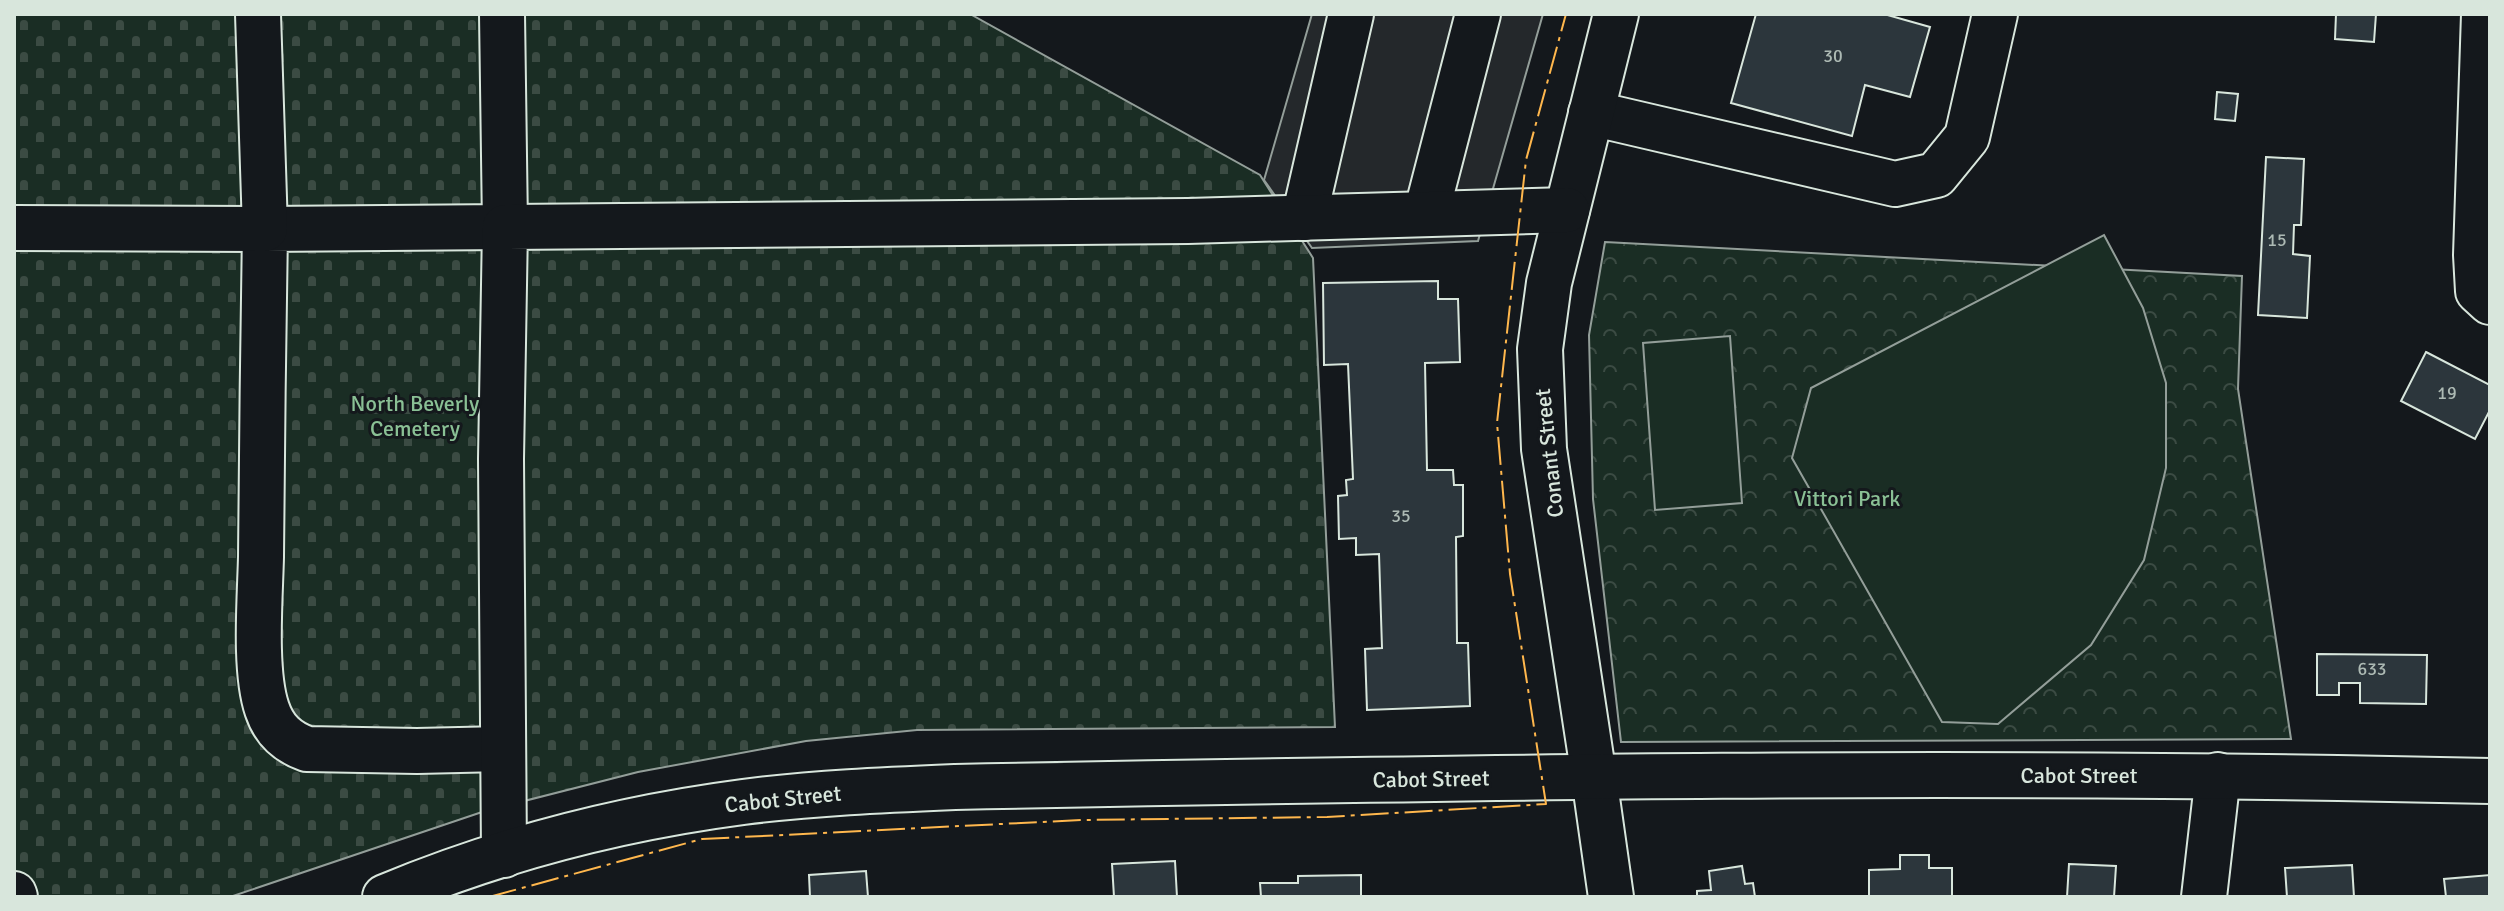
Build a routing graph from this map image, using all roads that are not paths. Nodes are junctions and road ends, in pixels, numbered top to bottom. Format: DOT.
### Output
graph roads {
  1 [pos="258,14"];
  2 [pos="502,14"];
  3 [pos="1351,14"];
  4 [pos="1478,14"];
  5 [pos="1616,14"];
  6 [pos="1995,14"];
  7 [pos="2484,14"];
  8 [pos="1591,113"];
  9 [pos="1567,210"];
  10 [pos="1426,214"];
  11 [pos="1304,218"];
  12 [pos="505,227"];
  13 [pos="14,228"];
  14 [pos="265,229"];
  15 [pos="2490,302"];
  16 [pos="502,749"];
  17 [pos="2218,775"];
  18 [pos="1594,777"];
  19 [pos="2490,781"];
  20 [pos="504,855"];
  21 [pos="385,897"];
  22 [pos="1611,897"];
  23 [pos="2204,897"];
  1 -- 14 [label="main road"];
  2 -- 12 [label="main road"];
  3 -- 11 [label="main road"];
  4 -- 10 [label="main road"];
  5 -- 8 [label="main road, Conant Street"];
  6 -- 8 [label="main road"];
  7 -- 15 [label="main road"];
  8 -- 9 [label="main road, Conant Street"];
  9 -- 10 [label="main road"];
  9 -- 18 [label="main road, Conant Street"];
  10 -- 11 [label="main road"];
  11 -- 12 [label="main road"];
  12 -- 14 [label="main road"];
  12 -- 16 [label="main road"];
  13 -- 14 [label="main road"];
  14 -- 16 [label="main road"];
  16 -- 20 [label="main road"];
  17 -- 18 [label="main road, Cabot Street"];
  17 -- 19 [label="main road, Cabot Street"];
  17 -- 23 [label="main road"];
  18 -- 20 [label="main road, Cabot Street"];
  18 -- 22 [label="main road, Conant Street"];
  20 -- 21 [label="main road, Cabot Street"];
}
